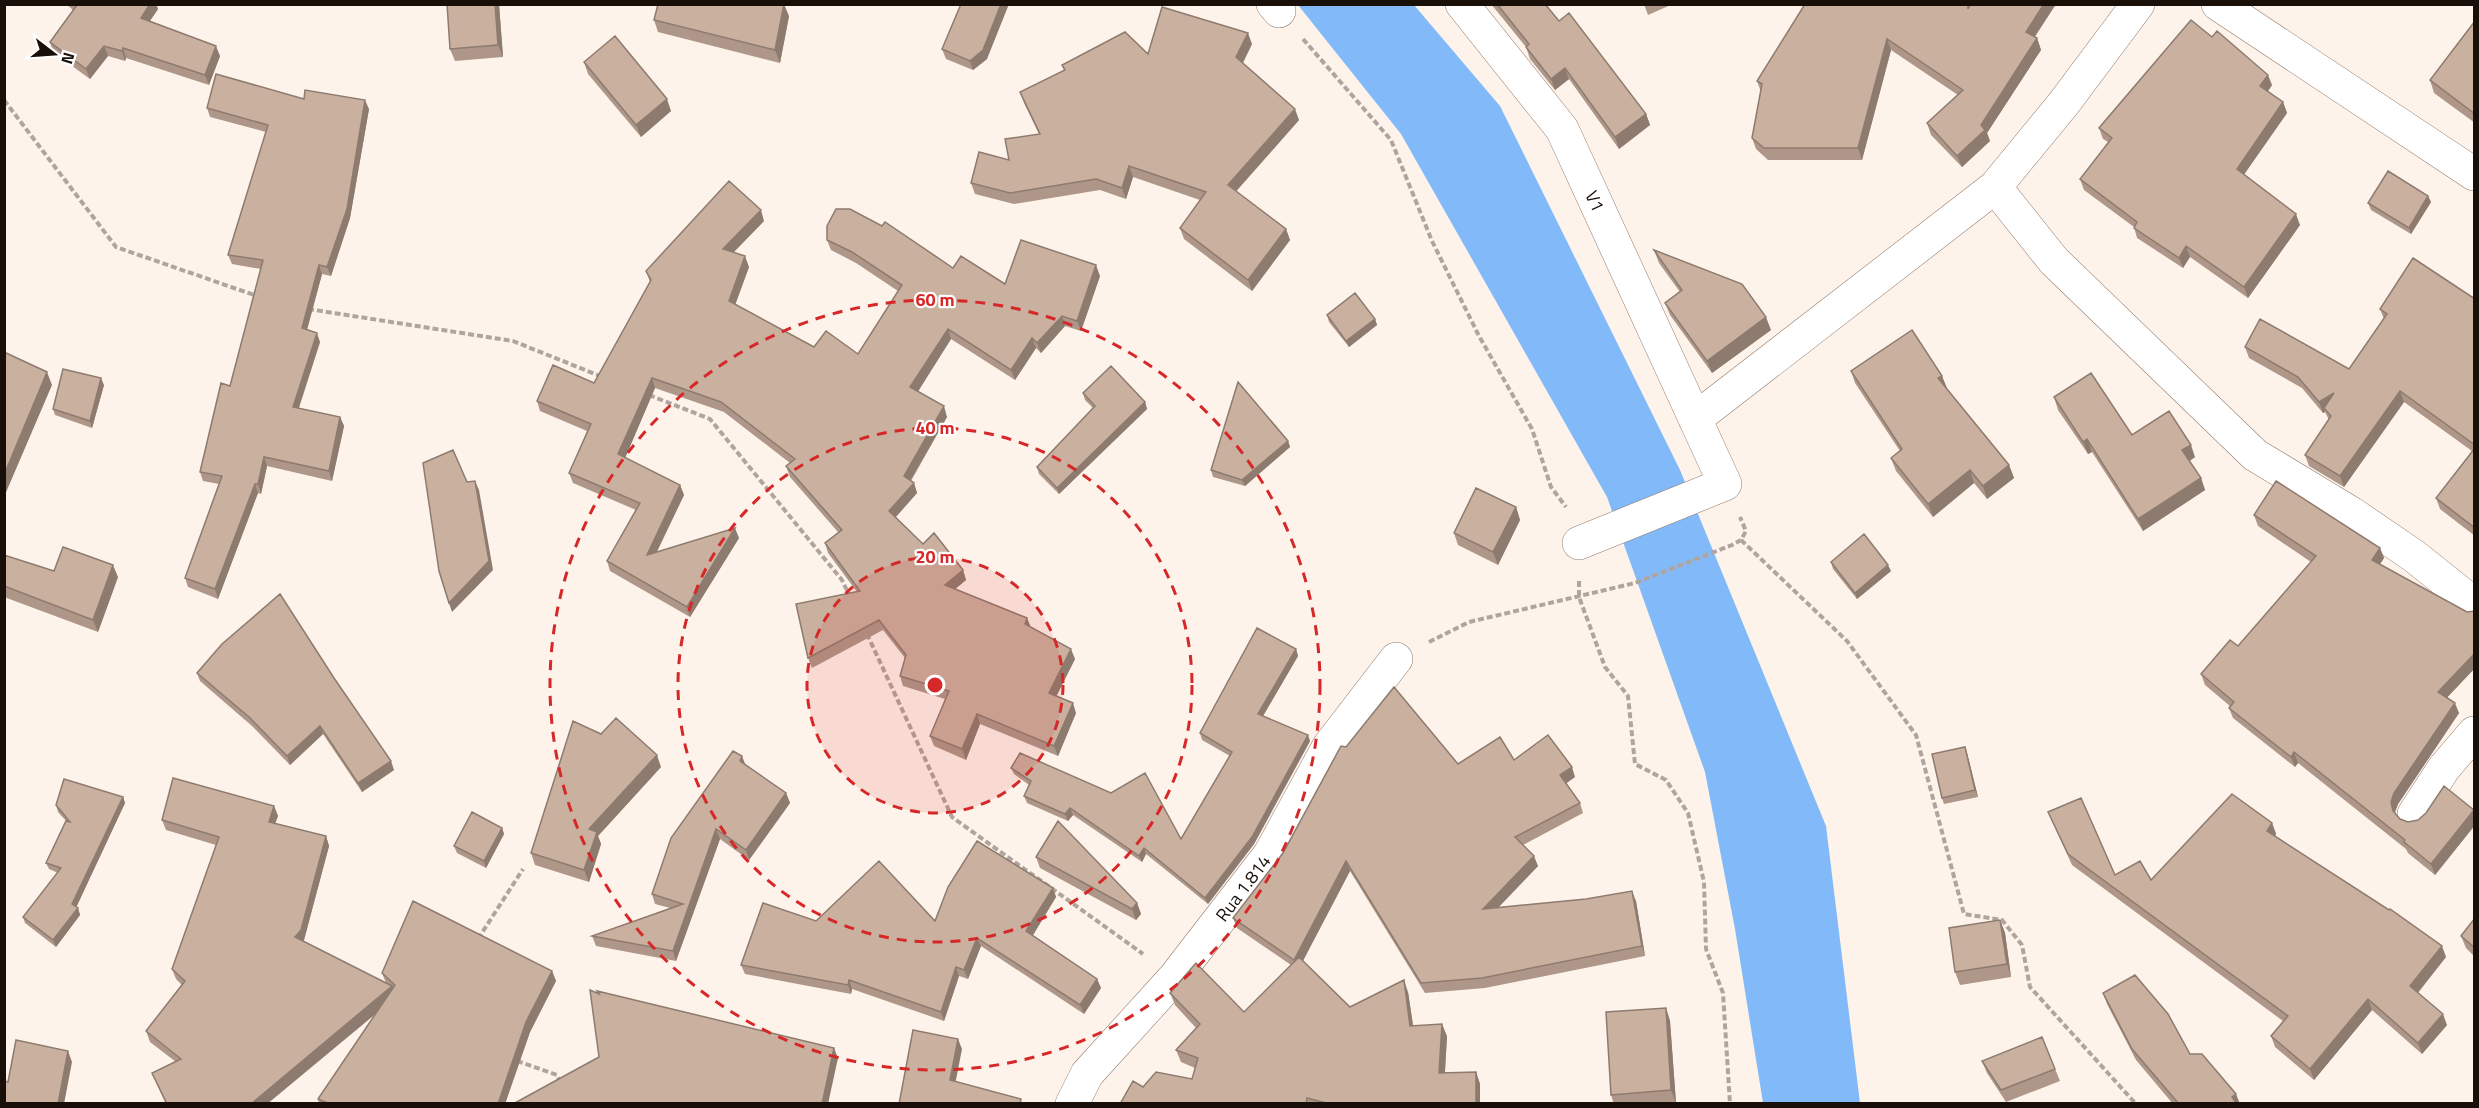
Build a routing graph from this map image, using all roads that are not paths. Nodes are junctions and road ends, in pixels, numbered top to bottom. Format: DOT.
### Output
graph roads {
  1 [pos="1462,4"];
  2 [pos="2138,4"];
  3 [pos="2218,4"];
  4 [pos="2475,174"];
  5 [pos="1995,187"];
  6 [pos="1695,419"];
  7 [pos="1591,538"];
  8 [pos="2475,604"];
  9 [pos="1396,659"];
  10 [pos="2475,733"];
  11 [pos="2414,814"];
  12 [pos="1072,1104"];
  1 -- 6 [label="street, V1"];
  2 -- 5 [label="street"];
  3 -- 4 [label="street"];
  5 -- 6 [label="street"];
  5 -- 8 [label="street"];
  6 -- 7 [label="street, V1"];
  9 -- 12 [label="street, Rua 1.814"];
  10 -- 11 [label="street"];
}
